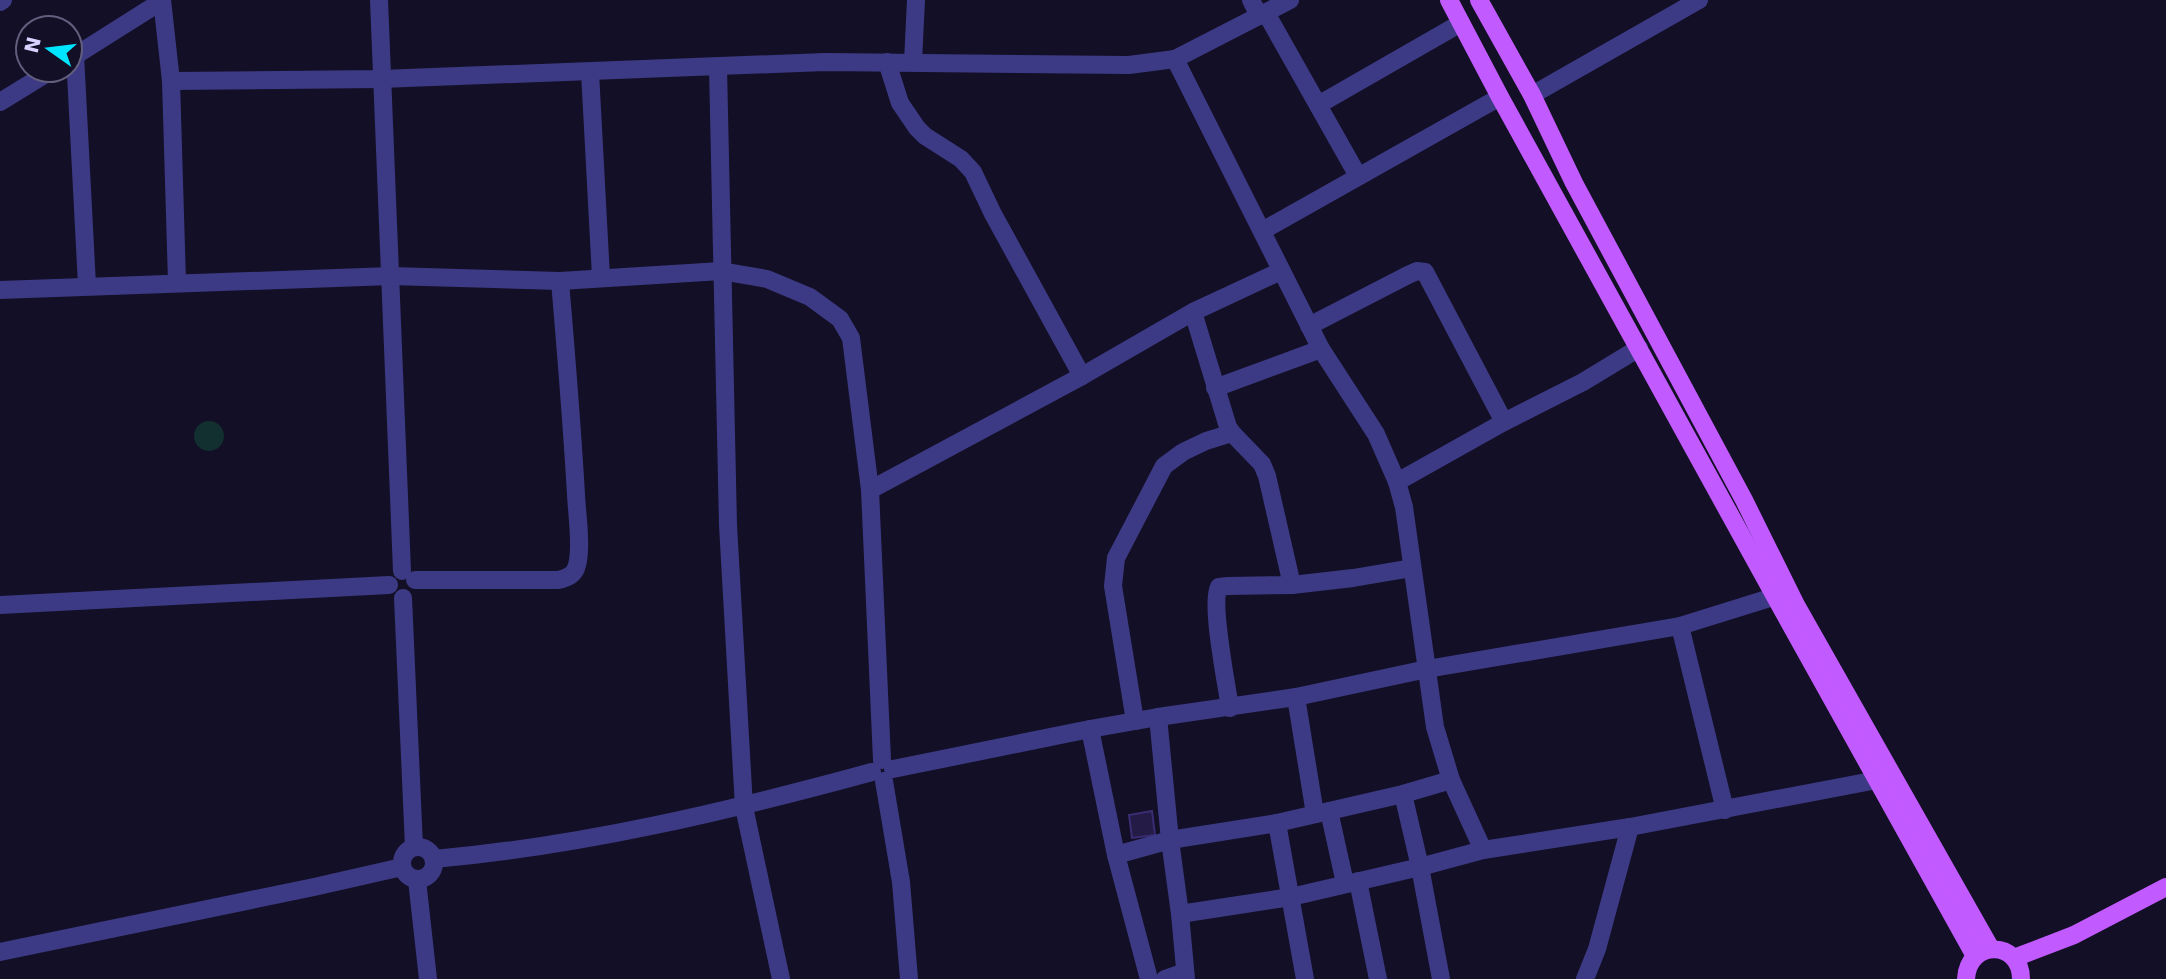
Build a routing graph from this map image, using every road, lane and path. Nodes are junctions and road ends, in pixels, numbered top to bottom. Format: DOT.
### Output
graph roads {
  1 [pos="379,0"];
  2 [pos="916,0"];
  3 [pos="1251,0"];
  4 [pos="1290,0"];
  5 [pos="1449,0"];
  6 [pos="1479,0"];
  7 [pos="1699,0"];
  8 [pos="162,1"];
  9 [pos="1263,15"];
  10 [pos="1461,23"];
  11 [pos="84,50"];
  12 [pos="1175,59"];
  13 [pos="887,62"];
  14 [pos="913,62"];
  15 [pos="718,66"];
  16 [pos="590,72"];
  17 [pos="381,79"];
  18 [pos="171,81"];
  19 [pos="29,84"];
  20 [pos="75,84"];
  21 [pos="1532,95"];
  22 [pos="1500,97"];
  23 [pos="0,102"];
  24 [pos="1318,105"];
  25 [pos="1358,176"];
  26 [pos="1262,231"];
  27 [pos="721,271"];
  28 [pos="1281,271"];
  29 [pos="391,276"];
  30 [pos="601,277"];
  31 [pos="560,281"];
  32 [pos="177,282"];
  33 [pos="87,285"];
  34 [pos="0,290"];
  35 [pos="1193,312"];
  36 [pos="1309,326"];
  37 [pos="1639,348"];
  38 [pos="1321,349"];
  39 [pos="1082,376"];
  40 [pos="1215,388"];
  41 [pos="1504,422"];
  42 [pos="1232,433"];
  43 [pos="1397,482"];
  44 [pos="870,490"];
  45 [pos="1412,568"];
  46 [pos="409,575"];
  47 [pos="389,585"];
  48 [pos="1292,585"];
  49 [pos="1782,595"];
  50 [pos="403,598"];
  51 [pos="0,605"];
  52 [pos="1680,626"];
  53 [pos="1427,669"];
  54 [pos="1296,697"];
  55 [pos="1230,708"];
  56 [pos="1158,717"];
  57 [pos="1135,721"];
  58 [pos="1090,729"];
  59 [pos="883,770"];
  60 [pos="1451,780"];
  61 [pos="1877,780"];
  62 [pos="1403,794"];
  63 [pos="744,807"];
  64 [pos="1725,810"];
  65 [pos="1322,812"];
  66 [pos="1277,822"];
  67 [pos="1630,827"];
  68 [pos="1170,841"];
  69 [pos="414,847"];
  70 [pos="1483,850"];
  71 [pos="1115,855"];
  72 [pos="434,859"];
  73 [pos="402,866"];
  74 [pos="1420,867"];
  75 [pos="417,880"];
  76 [pos="1352,882"];
  77 [pos="2166,887"];
  78 [pos="1291,897"];
  79 [pos="1181,914"];
  80 [pos="0,951"];
  81 [pos="1983,953"];
  82 [pos="2019,970"];
  83 [pos="1185,976"];
  84 [pos="428,979"];
  85 [pos="781,979"];
  86 [pos="909,979"];
  87 [pos="1149,979"];
  88 [pos="1165,979"];
  89 [pos="1305,979"];
  90 [pos="1378,979"];
  91 [pos="1441,979"];
  92 [pos="1585,979"];
  93 [pos="1966,979"];
  1 -- 17 [label="street"];
  2 -- 14 [label="street"];
  3 -- 9 [label="street"];
  4 -- 9 [label="street"];
  5 -- 10 [label="main road"];
  6 -- 21 [label="main road"];
  7 -- 21 [label="street"];
  8 -- 11 [label="street"];
  8 -- 18 [label="street"];
  9 -- 12 [label="street"];
  9 -- 24 [label="street"];
  10 -- 22 [label="main road"];
  10 -- 24 [label="street"];
  12 -- 14 [label="street"];
  12 -- 26 [label="street"];
  13 -- 14 [label="street"];
  13 -- 15 [label="street"];
  13 -- 39 [label="street"];
  15 -- 16 [label="street"];
  15 -- 27 [label="street"];
  16 -- 17 [label="street"];
  16 -- 30 [label="street"];
  17 -- 18 [label="street"];
  17 -- 29 [label="street"];
  18 -- 32 [label="street"];
  19 -- 23 [label="street"];
  20 -- 33 [label="street"];
  21 -- 49 [label="main road"];
  22 -- 25 [label="street"];
  22 -- 37 [label="main road"];
  24 -- 25 [label="street"];
  25 -- 26 [label="street"];
  26 -- 28 [label="street"];
  27 -- 30 [label="street"];
  27 -- 44 [label="street"];
  27 -- 63 [label="street"];
  28 -- 35 [label="street"];
  28 -- 36 [label="street"];
  29 -- 31 [label="street"];
  29 -- 32 [label="street"];
  29 -- 46 [label="street"];
  30 -- 31 [label="street"];
  31 -- 46 [label="street"];
  32 -- 33 [label="street"];
  33 -- 34 [label="street"];
  35 -- 39 [label="street"];
  35 -- 40 [label="street"];
  36 -- 38 [label="street"];
  36 -- 41 [label="street"];
  37 -- 41 [label="street"];
  37 -- 49 [label="main road"];
  38 -- 40 [label="street"];
  38 -- 43 [label="street"];
  39 -- 44 [label="street"];
  40 -- 42 [label="street"];
  41 -- 43 [label="street"];
  42 -- 48 [label="street"];
  42 -- 57 [label="street"];
  43 -- 45 [label="street"];
  44 -- 59 [label="street"];
  45 -- 48 [label="street"];
  45 -- 53 [label="street"];
  46 -- 47 [label="street"];
  46 -- 50 [label="street"];
  47 -- 50 [label="street"];
  47 -- 51 [label="street"];
  48 -- 55 [label="street"];
  49 -- 52 [label="street"];
  49 -- 61 [label="main road"];
  49 -- 81 [label="main road"];
  50 -- 69 [label="street"];
  52 -- 53 [label="street"];
  52 -- 64 [label="street"];
  53 -- 54 [label="street"];
  53 -- 60 [label="street"];
  54 -- 55 [label="street"];
  54 -- 65 [label="street"];
  55 -- 56 [label="street"];
  56 -- 57 [label="street"];
  56 -- 68 [label="street"];
  57 -- 58 [label="street"];
  58 -- 59 [label="street"];
  58 -- 71 [label="street"];
  59 -- 63 [label="street"];
  59 -- 86 [label="street"];
  60 -- 62 [label="street"];
  60 -- 70 [label="street"];
  61 -- 64 [label="street"];
  61 -- 81 [label="main road"];
  62 -- 65 [label="street"];
  62 -- 74 [label="street"];
  63 -- 72 [label="street"];
  63 -- 85 [label="street"];
  64 -- 67 [label="street"];
  65 -- 66 [label="street"];
  65 -- 76 [label="street"];
  66 -- 68 [label="street"];
  66 -- 78 [label="street"];
  67 -- 70 [label="street"];
  67 -- 92 [label="street"];
  68 -- 71 [label="street"];
  68 -- 79 [label="street"];
  69 -- 72 [label="street"];
  69 -- 73 [label="street"];
  70 -- 74 [label="street"];
  71 -- 87 [label="street"];
  72 -- 75 [label="street"];
  73 -- 75 [label="street"];
  73 -- 80 [label="street"];
  74 -- 76 [label="street"];
  74 -- 91 [label="street"];
  75 -- 84 [label="street"];
  76 -- 78 [label="street"];
  76 -- 90 [label="street"];
  77 -- 82 [label="main road"];
  78 -- 79 [label="street"];
  78 -- 89 [label="street"];
  79 -- 83 [label="street"];
  81 -- 82 [label="main road"];
  81 -- 93 [label="main road"];
  83 -- 88 [label="street"];
}
